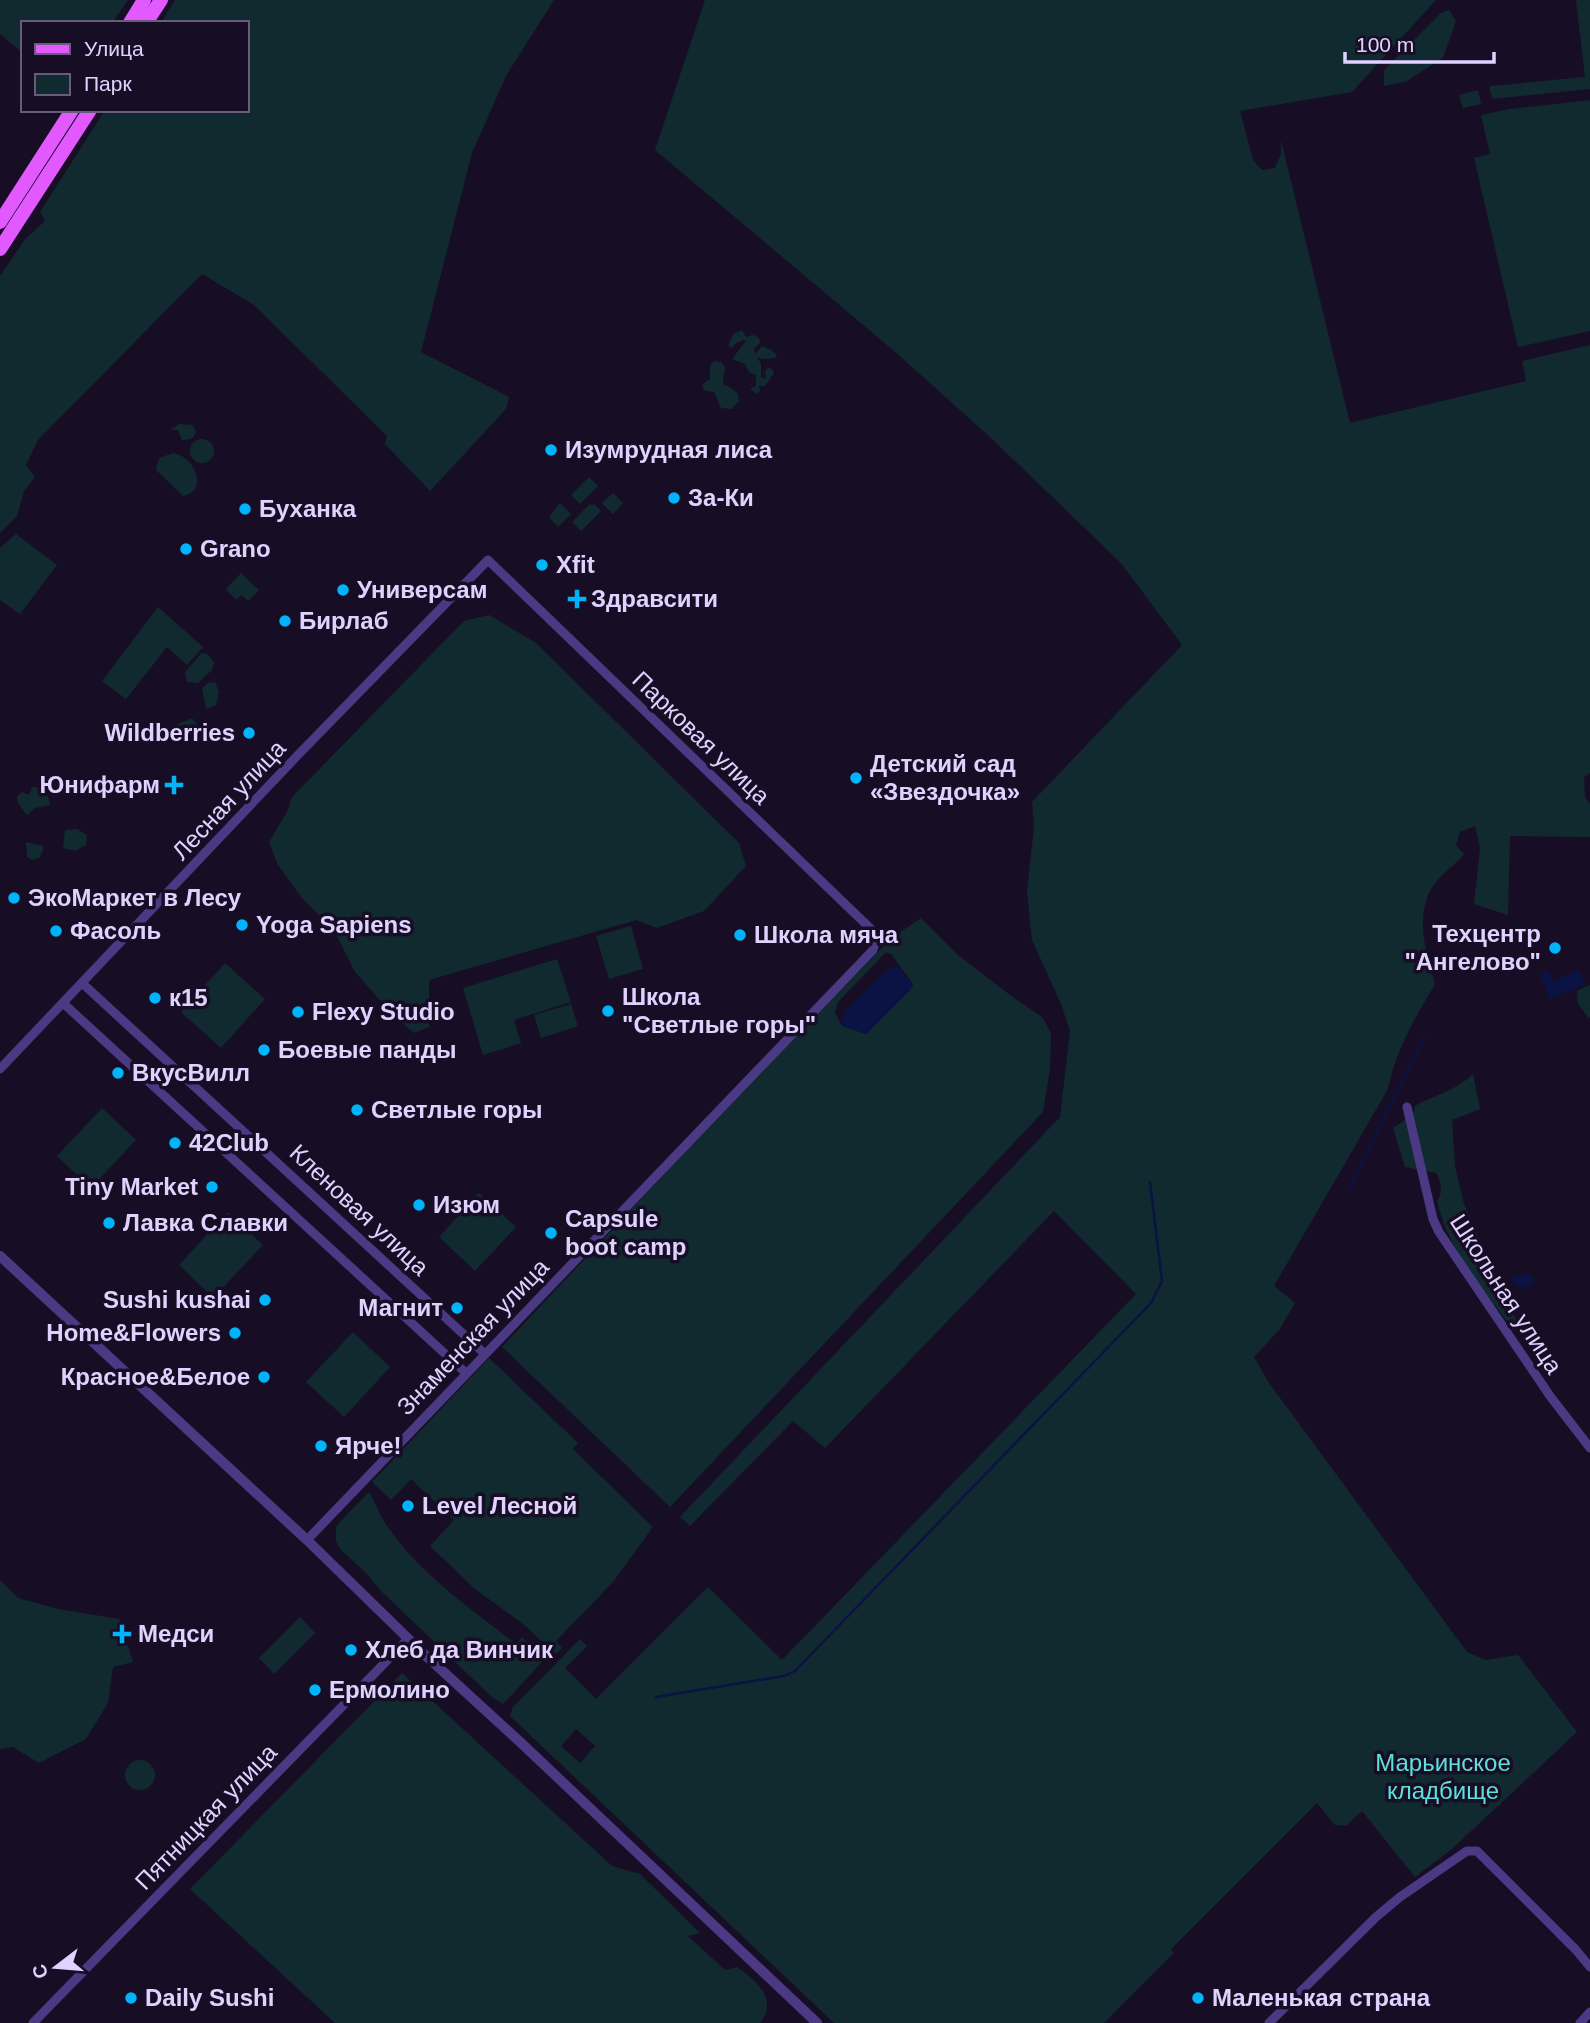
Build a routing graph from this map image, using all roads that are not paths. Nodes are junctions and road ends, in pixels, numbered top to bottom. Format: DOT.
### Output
graph roads {
  1 [pos="145,0"];
  2 [pos="161,0"];
  3 [pos="131,21"];
  4 [pos="147,21"];
  5 [pos="71,112"];
  6 [pos="89,112"];
  7 [pos="0,222"];
  8 [pos="0,249"];
  9 [pos="488,560"];
  10 [pos="873,950"];
  11 [pos="82,983"];
  12 [pos="63,1003"];
  13 [pos="0,1069"];
  14 [pos="1408,1107"];
  15 [pos="0,1256"];
  16 [pos="485,1354"];
  17 [pos="466,1373"];
  18 [pos="1590,1448"];
  19 [pos="307,1541"];
  20 [pos="408,1639"];
  21 [pos="1590,1967"];
  22 [pos="1590,2012"];
  23 [pos="33,2023"];
  24 [pos="817,2023"];
  25 [pos="1269,2023"];
  26 [pos="1580,2023"];
  1 -- 3 [label="main road"];
  2 -- 4 [label="main road"];
  5 -- 7 [label="main road"];
  6 -- 8 [label="main road"];
  9 -- 10 [label="street, Парковая улица"];
  9 -- 11 [label="street, Лесная улица"];
  10 -- 16 [label="street, Знаменская улица"];
  11 -- 12 [label="street, Лесная улица"];
  11 -- 16 [label="street, Кленовая улица"];
  12 -- 13 [label="street, Лесная улица"];
  12 -- 17 [label="street, Кленовая улица"];
  14 -- 18 [label="street, Школьная улица"];
  15 -- 19 [label="street"];
  16 -- 17 [label="street, Знаменская улица"];
  17 -- 19 [label="street, Знаменская улица"];
  19 -- 20 [label="street"];
  20 -- 23 [label="street, Пятницкая улица"];
  20 -- 24 [label="street"];
  21 -- 25 [label="street"];
  22 -- 26 [label="street"];
}
